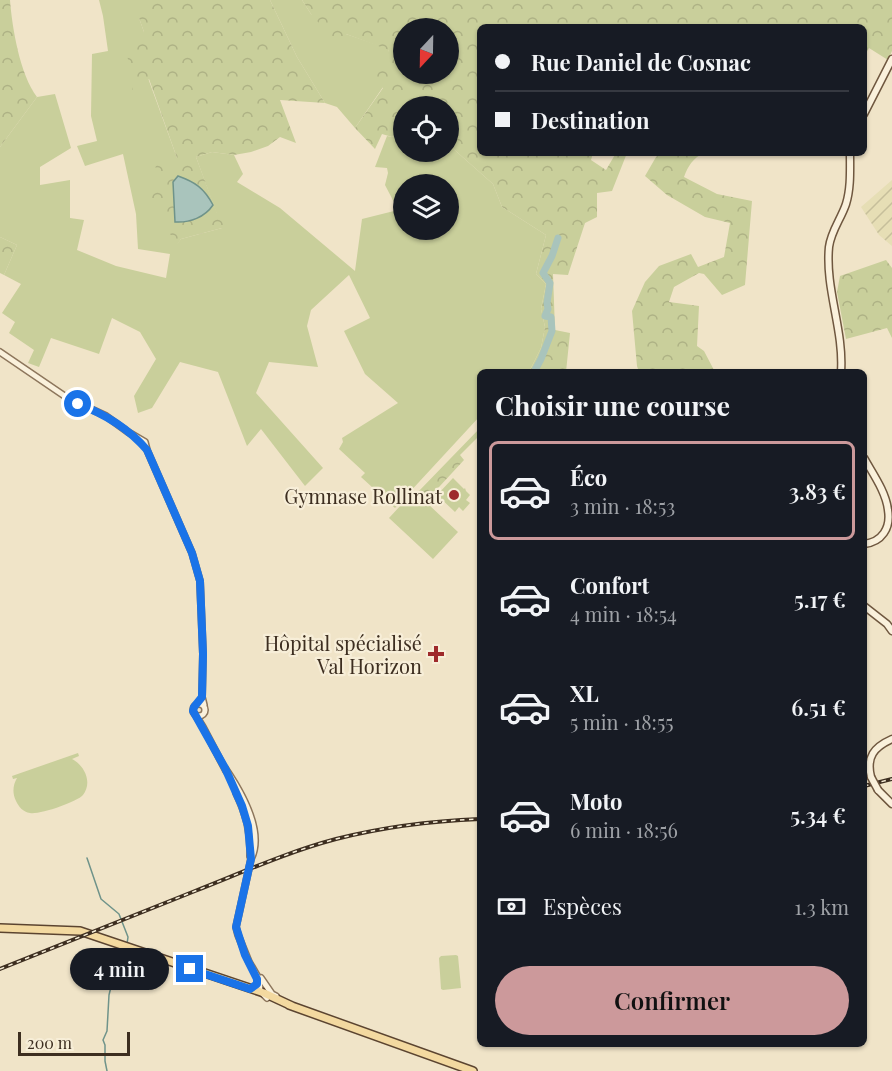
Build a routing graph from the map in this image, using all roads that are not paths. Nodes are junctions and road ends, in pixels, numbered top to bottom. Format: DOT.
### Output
graph roads {
  1 [pos="892,59"];
  2 [pos="867,108"];
  3 [pos="850,156"];
  4 [pos="0,352"];
  5 [pos="841,369"];
  6 [pos="867,464"];
  7 [pos="867,544"];
  8 [pos="867,608"];
  9 [pos="892,631"];
  10 [pos="202,697"];
  11 [pos="197,704"];
  12 [pos="204,705"];
  13 [pos="195,714"];
  14 [pos="204,714"];
  15 [pos="203,727"];
  16 [pos="892,739"];
  17 [pos="225,768"];
  18 [pos="231,782"];
  19 [pos="892,804"];
  20 [pos="249,812"];
  21 [pos="247,820"];
  22 [pos="255,844"];
  23 [pos="251,859"];
  24 [pos="0,927"];
  25 [pos="69,929"];
  26 [pos="126,945"];
  27 [pos="254,971"];
  28 [pos="213,977"];
  29 [pos="227,984"];
  30 [pos="259,991"];
  31 [pos="473,1071"];
  1 -- 2 [label="main road"];
  3 -- 5 [label="main road"];
  4 -- 10 [label="street"];
  6 -- 7 [label="main road"];
  8 -- 9 [label="main road"];
  10 -- 11 [label="street"];
  10 -- 12 [label="street"];
  11 -- 12 [label="street"];
  11 -- 13 [label="street"];
  12 -- 14 [label="street"];
  13 -- 14 [label="street"];
  13 -- 15 [label="street"];
  14 -- 15 [label="street"];
  15 -- 17 [label="street"];
  16 -- 19 [label="main road, bridge"];
  17 -- 18 [label="street"];
  17 -- 20 [label="street"];
  18 -- 20 [label="street"];
  18 -- 21 [label="street"];
  20 -- 22 [label="street"];
  21 -- 22 [label="street"];
  21 -- 23 [label="street"];
  22 -- 23 [label="street"];
  23 -- 27 [label="street"];
  24 -- 25 [label="main road"];
  25 -- 26 [label="main road"];
  25 -- 26 [label="main road"];
  26 -- 28 [label="main road"];
  27 -- 30 [label="street"];
  27 -- 30 [label="street"];
  28 -- 29 [label="main road"];
  28 -- 30 [label="main road"];
  29 -- 30 [label="main road"];
  29 -- 30 [label="main road"];
  30 -- 31 [label="main road"];
}
